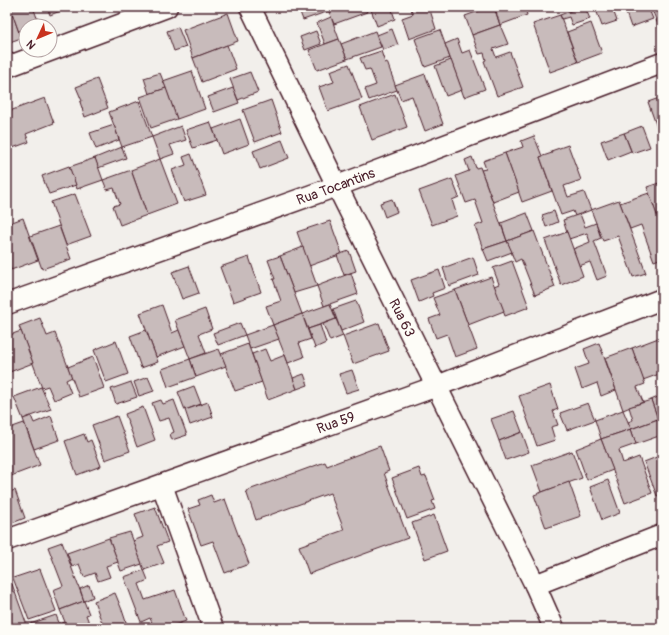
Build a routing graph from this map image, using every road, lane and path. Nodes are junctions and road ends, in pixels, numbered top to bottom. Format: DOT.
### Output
graph roads {
  1 [pos="167,7"];
  2 [pos="250,7"];
  3 [pos="662,63"];
  4 [pos="7,67"];
  5 [pos="337,186"];
  6 [pos="662,299"];
  7 [pos="7,304"];
  8 [pos="436,386"];
  9 [pos="162,485"];
  10 [pos="662,535"];
  11 [pos="7,540"];
  12 [pos="535,585"];
  13 [pos="213,628"];
  14 [pos="554,628"];
  1 -- 4 [label="street"];
  2 -- 5 [label="street, Rua 63"];
  3 -- 5 [label="street, Rua Tocantins"];
  5 -- 7 [label="street, Rua Tocantins"];
  5 -- 8 [label="street, Rua 63"];
  6 -- 8 [label="street, Rua 59"];
  8 -- 9 [label="street, Rua 59"];
  8 -- 12 [label="street, Rua 63"];
  9 -- 11 [label="street, Rua 59"];
  9 -- 13 [label="street"];
  10 -- 12 [label="street"];
  12 -- 14 [label="street, Rua 63"];
}
